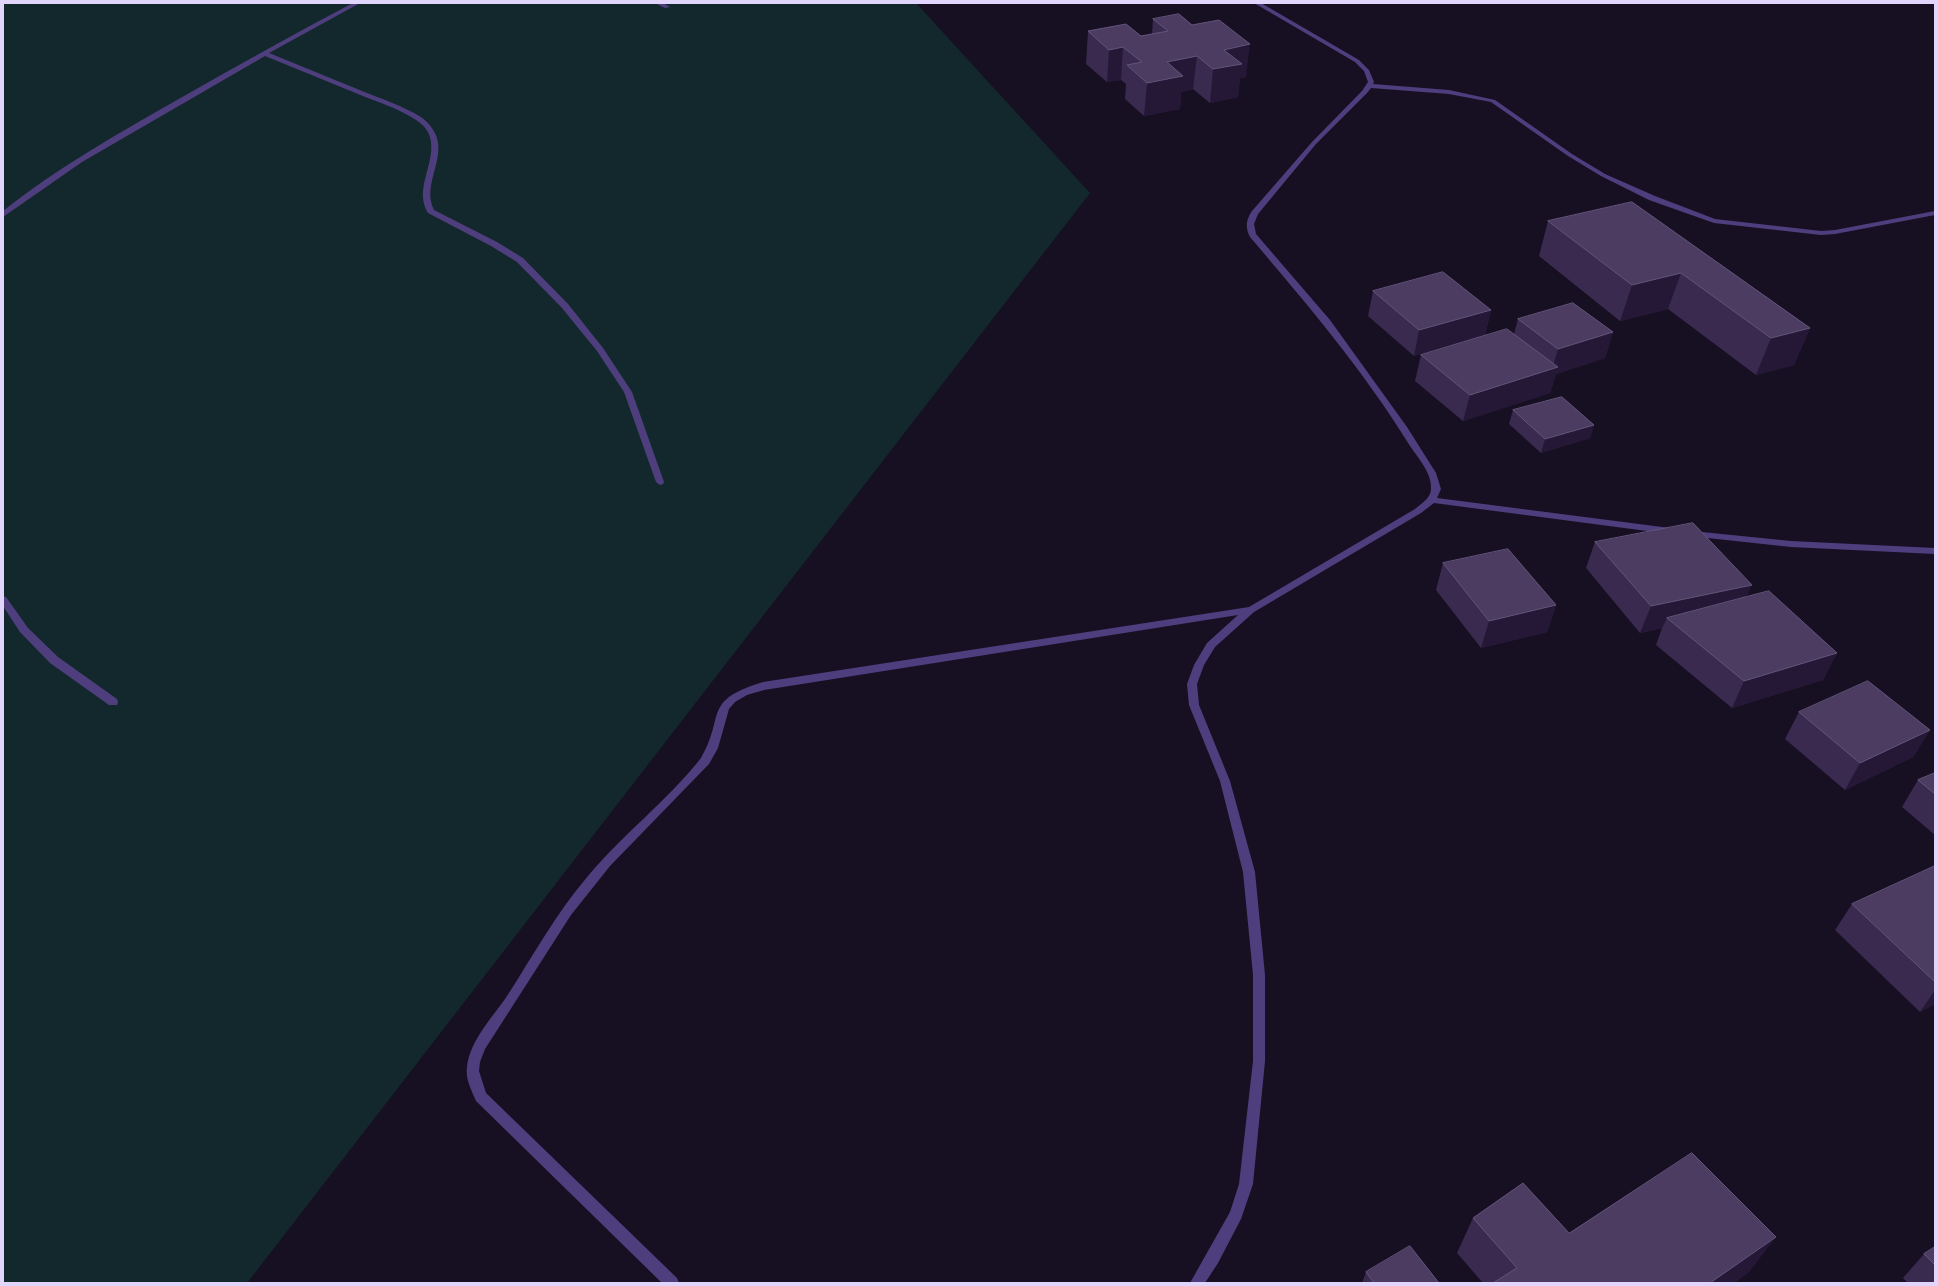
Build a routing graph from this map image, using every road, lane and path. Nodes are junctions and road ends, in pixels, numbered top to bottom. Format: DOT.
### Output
graph roads {
  1 [pos="357,3"];
  2 [pos="658,3"];
  3 [pos="1257,3"];
  4 [pos="667,7"];
  5 [pos="265,54"];
  6 [pos="1368,86"];
  7 [pos="1935,213"];
  8 [pos="3,215"];
  9 [pos="660,482"];
  10 [pos="1432,500"];
  11 [pos="1935,551"];
  12 [pos="3,599"];
  13 [pos="1251,610"];
  14 [pos="113,702"];
  15 [pos="672,1283"];
  16 [pos="1197,1283"];
  1 -- 5 [label="street"];
  2 -- 4 [label="street"];
  3 -- 6 [label="street"];
  5 -- 8 [label="street"];
  5 -- 9 [label="street"];
  6 -- 7 [label="street"];
  6 -- 10 [label="street"];
  10 -- 11 [label="street"];
  10 -- 13 [label="street"];
  12 -- 14 [label="street"];
  13 -- 15 [label="street"];
  13 -- 16 [label="street"];
}
